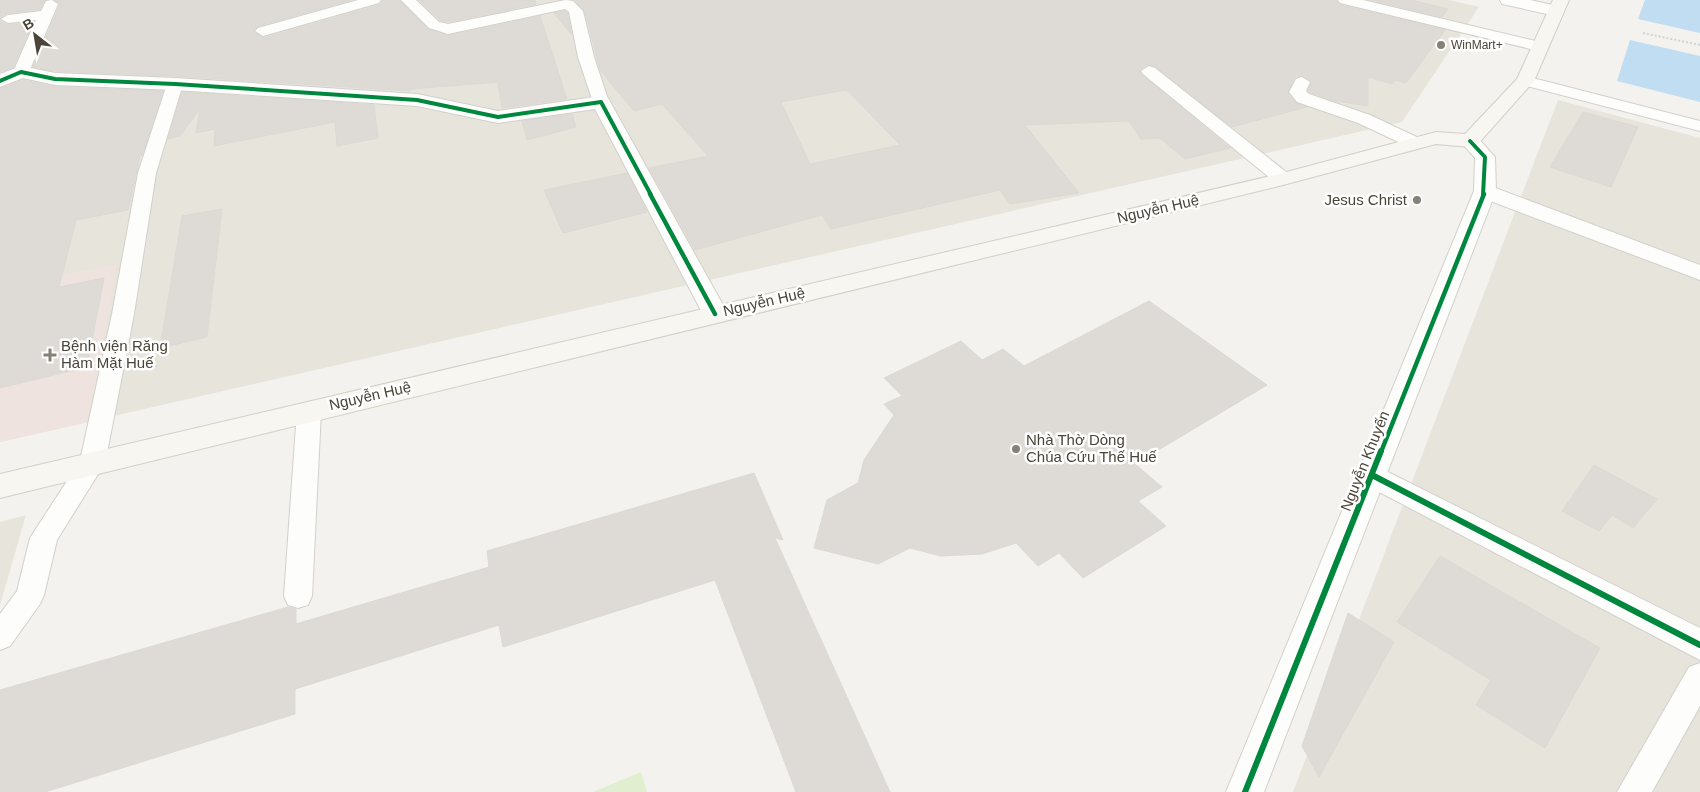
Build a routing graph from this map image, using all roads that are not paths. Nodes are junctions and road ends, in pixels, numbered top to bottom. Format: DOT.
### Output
graph roads {
  1 [pos="374,0"];
  2 [pos="408,0"];
  3 [pos="1345,0"];
  4 [pos="1508,0"];
  5 [pos="1558,5"];
  6 [pos="8,19"];
  7 [pos="263,30"];
  8 [pos="1539,46"];
  9 [pos="1149,71"];
  10 [pos="21,72"];
  11 [pos="0,81"];
  12 [pos="1525,81"];
  13 [pos="1302,82"];
  14 [pos="175,84"];
  15 [pos="601,102"];
  16 [pos="1700,126"];
  17 [pos="1470,142"];
  18 [pos="1415,144"];
  19 [pos="1283,179"];
  20 [pos="1486,191"];
  21 [pos="1700,273"];
  22 [pos="715,314"];
  23 [pos="309,411"];
  24 [pos="92,463"];
  25 [pos="1372,475"];
  26 [pos="0,486"];
  27 [pos="298,596"];
  28 [pos="0,637"];
  29 [pos="1700,645"];
  30 [pos="1700,677"];
  31 [pos="1245,792"];
  32 [pos="1634,792"];
  1 -- 7 [label="lane"];
  2 -- 15 [label="lane"];
  3 -- 8 [label="lane"];
  4 -- 5 [label="street"];
  5 -- 8 [label="main road"];
  6 -- 10 [label="lane"];
  8 -- 12 [label="main road"];
  9 -- 19 [label="lane"];
  10 -- 11 [label="street"];
  10 -- 14 [label="street"];
  12 -- 16 [label="lane"];
  12 -- 17 [label="main road"];
  13 -- 18 [label="lane"];
  14 -- 15 [label="street"];
  14 -- 24 [label="lane"];
  15 -- 22 [label="street"];
  17 -- 18 [label="main road, Nguyễn Huệ"];
  17 -- 20 [label="street, Nguyễn Khuyến"];
  18 -- 19 [label="main road, Nguyễn Huệ"];
  19 -- 22 [label="main road, Nguyễn Huệ"];
  20 -- 21 [label="street"];
  20 -- 25 [label="street, Nguyễn Khuyến"];
  22 -- 23 [label="main road, Nguyễn Huệ"];
  23 -- 24 [label="main road, Nguyễn Huệ"];
  23 -- 27 [label="lane"];
  24 -- 26 [label="main road, Nguyễn Huệ"];
  24 -- 28 [label="lane"];
  25 -- 29 [label="street"];
  25 -- 31 [label="street, Nguyễn Khuyến"];
  30 -- 32 [label="lane"];
}
